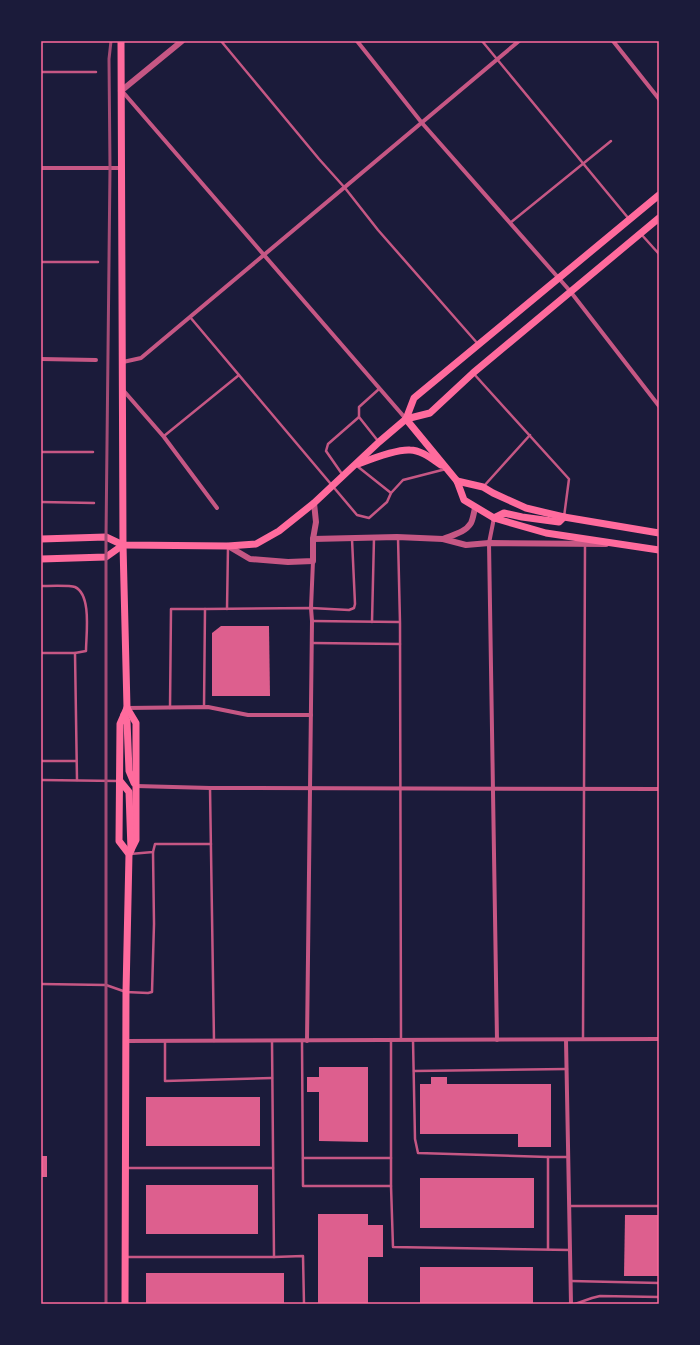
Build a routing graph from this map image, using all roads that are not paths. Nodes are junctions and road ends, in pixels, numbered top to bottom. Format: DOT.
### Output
graph roads {
  1 [pos="121,41"];
  2 [pos="182,41"];
  3 [pos="221,41"];
  4 [pos="357,41"];
  5 [pos="482,41"];
  6 [pos="519,41"];
  7 [pos="613,41"];
  8 [pos="498,59"];
  9 [pos="41,72"];
  10 [pos="96,72"];
  11 [pos="121,90"];
  12 [pos="659,99"];
  13 [pos="422,123"];
  14 [pos="611,141"];
  15 [pos="584,163"];
  16 [pos="41,168"];
  17 [pos="122,168"];
  18 [pos="345,188"];
  19 [pos="659,195"];
  20 [pos="659,218"];
  21 [pos="630,220"];
  22 [pos="510,223"];
  23 [pos="640,233"];
  24 [pos="659,254"];
  25 [pos="264,256"];
  26 [pos="41,262"];
  27 [pos="98,262"];
  28 [pos="558,278"];
  29 [pos="570,291"];
  30 [pos="190,317"];
  31 [pos="478,345"];
  32 [pos="41,360"];
  33 [pos="96,360"];
  34 [pos="123,362"];
  35 [pos="473,373"];
  36 [pos="239,375"];
  37 [pos="380,389"];
  38 [pos="123,390"];
  39 [pos="659,406"];
  40 [pos="360,417"];
  41 [pos="406,419"];
  42 [pos="530,435"];
  43 [pos="164,437"];
  44 [pos="378,442"];
  45 [pos="41,452"];
  46 [pos="94,452"];
  47 [pos="356,464"];
  48 [pos="446,468"];
  49 [pos="344,476"];
  50 [pos="457,481"];
  51 [pos="332,486"];
  52 [pos="483,487"];
  53 [pos="391,493"];
  54 [pos="41,502"];
  55 [pos="94,503"];
  56 [pos="314,503"];
  57 [pos="217,508"];
  58 [pos="475,508"];
  59 [pos="564,517"];
  60 [pos="494,518"];
  61 [pos="659,533"];
  62 [pos="352,538"];
  63 [pos="374,538"];
  64 [pos="398,538"];
  65 [pos="41,539"];
  66 [pos="313,539"];
  67 [pos="443,539"];
  68 [pos="489,543"];
  69 [pos="585,544"];
  70 [pos="618,544"];
  71 [pos="124,545"];
  72 [pos="228,546"];
  73 [pos="659,550"];
  74 [pos="41,559"];
  75 [pos="313,561"];
  76 [pos="41,586"];
  77 [pos="311,608"];
  78 [pos="205,609"];
  79 [pos="227,609"];
  80 [pos="312,621"];
  81 [pos="372,622"];
  82 [pos="400,622"];
  83 [pos="312,643"];
  84 [pos="400,644"];
  85 [pos="41,653"];
  86 [pos="75,653"];
  87 [pos="204,707"];
  88 [pos="170,708"];
  89 [pos="125,712"];
  90 [pos="311,714"];
  91 [pos="41,761"];
  92 [pos="76,761"];
  93 [pos="41,780"];
  94 [pos="77,780"];
  95 [pos="120,781"];
  96 [pos="136,786"];
  97 [pos="210,788"];
  98 [pos="310,788"];
  99 [pos="400,788"];
  100 [pos="493,788"];
  101 [pos="584,789"];
  102 [pos="659,789"];
  103 [pos="211,844"];
  104 [pos="130,852"];
  105 [pos="153,852"];
  106 [pos="41,984"];
  107 [pos="126,992"];
  108 [pos="401,1040"];
  109 [pos="413,1040"];
  110 [pos="497,1040"];
  111 [pos="566,1040"];
  112 [pos="583,1040"];
  113 [pos="659,1040"];
  114 [pos="126,1041"];
  115 [pos="214,1041"];
  116 [pos="272,1041"];
  117 [pos="302,1041"];
  118 [pos="308,1041"];
  119 [pos="391,1041"];
  120 [pos="165,1042"];
  121 [pos="567,1069"];
  122 [pos="414,1071"];
  123 [pos="272,1078"];
  124 [pos="569,1156"];
  125 [pos="548,1157"];
  126 [pos="303,1158"];
  127 [pos="391,1158"];
  128 [pos="126,1168"];
  129 [pos="273,1168"];
  130 [pos="391,1186"];
  131 [pos="570,1206"];
  132 [pos="659,1206"];
  133 [pos="548,1249"];
  134 [pos="570,1250"];
  135 [pos="125,1257"];
  136 [pos="274,1257"];
  137 [pos="571,1281"];
  138 [pos="659,1283"];
  139 [pos="659,1297"];
  140 [pos="125,1304"];
  141 [pos="304,1304"];
  142 [pos="571,1304"];
  143 [pos="575,1304"];
  1 -- 11 [label="main road"];
  2 -- 11 [label="street"];
  3 -- 18 [label="lane"];
  4 -- 13 [label="street"];
  5 -- 8 [label="lane"];
  6 -- 8 [label="street"];
  7 -- 12 [label="street"];
  8 -- 13 [label="street"];
  8 -- 15 [label="lane"];
  9 -- 10 [label="lane"];
  11 -- 17 [label="main road"];
  11 -- 25 [label="street"];
  13 -- 18 [label="street"];
  13 -- 22 [label="street"];
  14 -- 15 [label="lane"];
  15 -- 21 [label="lane"];
  15 -- 22 [label="lane"];
  16 -- 17 [label="street"];
  17 -- 34 [label="main road"];
  18 -- 25 [label="street"];
  18 -- 31 [label="lane"];
  19 -- 21 [label="main road"];
  20 -- 23 [label="main road"];
  21 -- 28 [label="main road"];
  22 -- 28 [label="street"];
  23 -- 24 [label="lane"];
  23 -- 29 [label="main road"];
  25 -- 30 [label="street"];
  25 -- 37 [label="street"];
  26 -- 27 [label="lane"];
  28 -- 29 [label="street"];
  28 -- 31 [label="main road"];
  29 -- 35 [label="main road"];
  29 -- 39 [label="street"];
  30 -- 34 [label="street"];
  30 -- 36 [label="lane"];
  31 -- 41 [label="main road"];
  32 -- 33 [label="street"];
  34 -- 38 [label="main road"];
  35 -- 41 [label="main road"];
  35 -- 42 [label="lane"];
  36 -- 43 [label="lane"];
  36 -- 51 [label="lane"];
  37 -- 40 [label="lane"];
  37 -- 41 [label="street"];
  38 -- 43 [label="street"];
  38 -- 71 [label="main road"];
  40 -- 44 [label="lane"];
  40 -- 49 [label="lane"];
  41 -- 44 [label="main road"];
  41 -- 48 [label="main road"];
  42 -- 52 [label="lane"];
  42 -- 59 [label="lane"];
  43 -- 57 [label="street"];
  44 -- 47 [label="main road"];
  45 -- 46 [label="lane"];
  47 -- 48 [label="main road"];
  47 -- 49 [label="main road"];
  47 -- 53 [label="lane"];
  48 -- 50 [label="main road"];
  48 -- 53 [label="lane"];
  49 -- 51 [label="main road"];
  50 -- 52 [label="main road"];
  50 -- 58 [label="main road"];
  51 -- 53 [label="lane"];
  51 -- 56 [label="main road"];
  52 -- 59 [label="main road"];
  54 -- 55 [label="lane"];
  56 -- 66 [label="street"];
  56 -- 72 [label="main road"];
  58 -- 60 [label="main road"];
  58 -- 67 [label="street"];
  59 -- 60 [label="main road"];
  59 -- 61 [label="main road"];
  60 -- 68 [label="street"];
  60 -- 70 [label="main road"];
  62 -- 63 [label="street"];
  62 -- 66 [label="street"];
  62 -- 77 [label="lane"];
  63 -- 64 [label="street"];
  63 -- 81 [label="lane"];
  64 -- 67 [label="street"];
  64 -- 82 [label="lane"];
  65 -- 71 [label="main road"];
  66 -- 75 [label="street"];
  67 -- 68 [label="street"];
  68 -- 69 [label="street"];
  68 -- 100 [label="street"];
  69 -- 70 [label="street"];
  69 -- 101 [label="lane"];
  70 -- 73 [label="main road"];
  71 -- 72 [label="main road"];
  71 -- 74 [label="main road"];
  71 -- 89 [label="main road"];
  72 -- 75 [label="street"];
  72 -- 79 [label="lane"];
  75 -- 77 [label="street"];
  76 -- 86 [label="lane"];
  77 -- 79 [label="lane"];
  77 -- 80 [label="street"];
  78 -- 79 [label="lane"];
  78 -- 87 [label="lane"];
  78 -- 88 [label="lane"];
  80 -- 81 [label="lane"];
  80 -- 83 [label="street"];
  81 -- 82 [label="lane"];
  82 -- 84 [label="lane"];
  83 -- 84 [label="lane"];
  83 -- 90 [label="street"];
  84 -- 99 [label="lane"];
  85 -- 86 [label="lane"];
  86 -- 92 [label="lane"];
  87 -- 88 [label="street"];
  87 -- 90 [label="street"];
  88 -- 89 [label="street"];
  89 -- 95 [label="main road"];
  89 -- 96 [label="main road"];
  90 -- 98 [label="street"];
  91 -- 92 [label="lane"];
  92 -- 94 [label="lane"];
  93 -- 94 [label="lane"];
  94 -- 95 [label="lane"];
  95 -- 104 [label="main road"];
  95 -- 104 [label="main road"];
  96 -- 97 [label="street"];
  96 -- 104 [label="main road"];
  97 -- 98 [label="street"];
  97 -- 103 [label="lane"];
  98 -- 99 [label="street"];
  98 -- 118 [label="street"];
  99 -- 100 [label="street"];
  99 -- 108 [label="lane"];
  100 -- 101 [label="street"];
  100 -- 110 [label="street"];
  101 -- 102 [label="street"];
  101 -- 112 [label="lane"];
  103 -- 105 [label="lane"];
  103 -- 115 [label="lane"];
  104 -- 105 [label="lane"];
  104 -- 107 [label="main road"];
  105 -- 107 [label="lane"];
  106 -- 107 [label="lane"];
  107 -- 114 [label="main road"];
  108 -- 109 [label="street"];
  108 -- 119 [label="street"];
  109 -- 110 [label="street"];
  109 -- 122 [label="lane"];
  110 -- 111 [label="street"];
  111 -- 112 [label="street"];
  111 -- 121 [label="street"];
  112 -- 113 [label="street"];
  114 -- 120 [label="street"];
  114 -- 128 [label="main road"];
  115 -- 116 [label="street"];
  115 -- 120 [label="street"];
  116 -- 117 [label="street"];
  116 -- 123 [label="lane"];
  117 -- 118 [label="street"];
  117 -- 126 [label="lane"];
  118 -- 119 [label="street"];
  119 -- 127 [label="lane"];
  120 -- 123 [label="lane"];
  121 -- 122 [label="lane"];
  121 -- 124 [label="street"];
  122 -- 125 [label="lane"];
  123 -- 129 [label="lane"];
  124 -- 125 [label="lane"];
  124 -- 131 [label="street"];
  125 -- 133 [label="lane"];
  126 -- 127 [label="lane"];
  126 -- 130 [label="lane"];
  127 -- 130 [label="lane"];
  128 -- 129 [label="lane"];
  128 -- 135 [label="main road"];
  129 -- 136 [label="lane"];
  130 -- 133 [label="lane"];
  131 -- 132 [label="lane"];
  131 -- 134 [label="street"];
  133 -- 134 [label="lane"];
  134 -- 137 [label="street"];
  135 -- 136 [label="lane"];
  135 -- 140 [label="main road"];
  136 -- 141 [label="lane"];
  137 -- 138 [label="lane"];
  137 -- 142 [label="street"];
  139 -- 143 [label="lane"];
}
